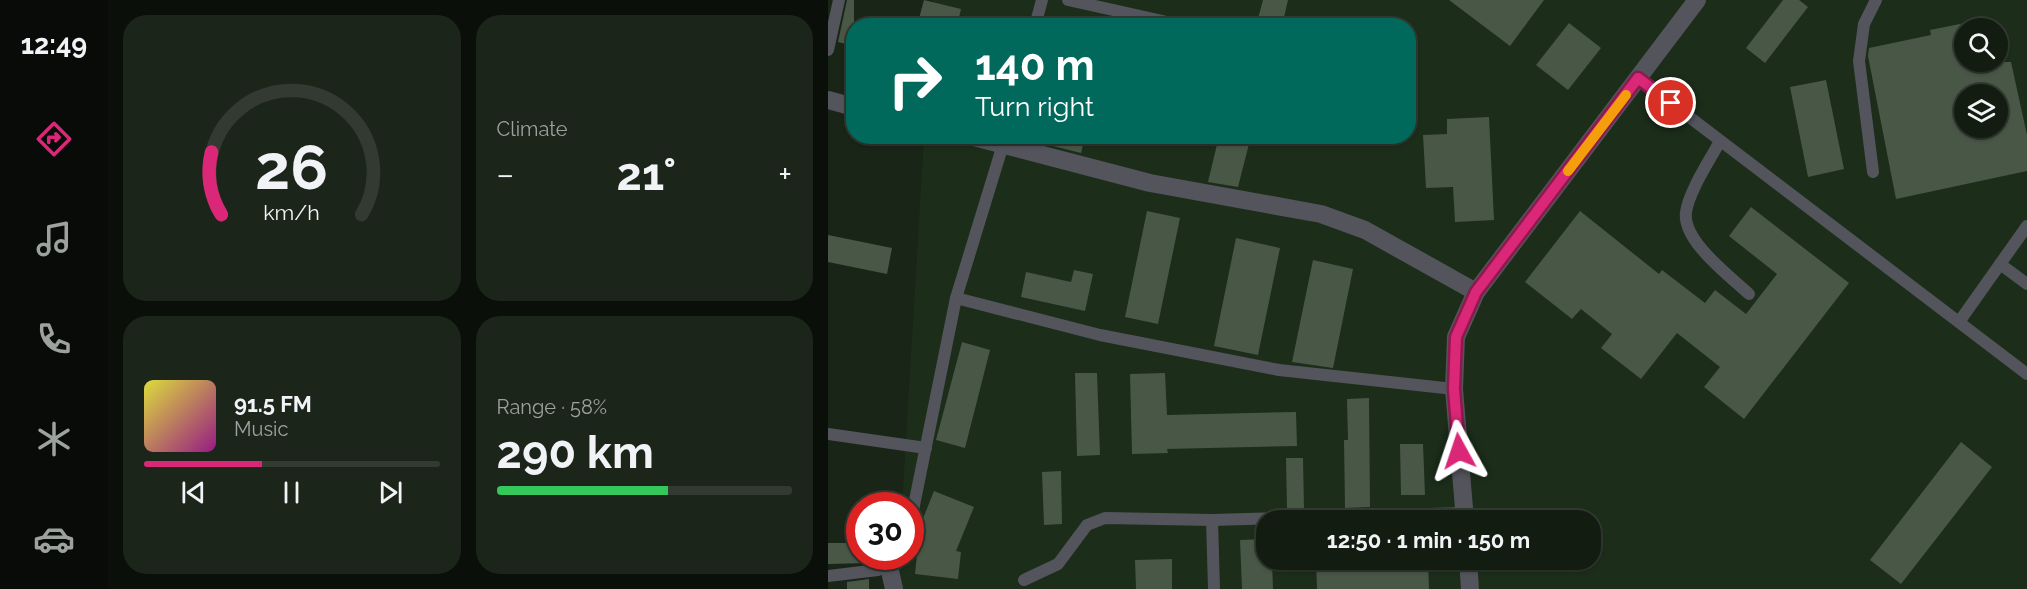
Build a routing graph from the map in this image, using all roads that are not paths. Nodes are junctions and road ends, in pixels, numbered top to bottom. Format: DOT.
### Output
graph roads {
  1 [pos="839,0"];
  2 [pos="1042,0"];
  3 [pos="1068,0"];
  4 [pos="1697,0"];
  5 [pos="1876,0"];
  6 [pos="1037,18"];
  7 [pos="1149,18"];
  8 [pos="828,50"];
  9 [pos="1638,78"];
  10 [pos="828,100"];
  11 [pos="846,104"];
  12 [pos="1720,141"];
  13 [pos="1003,144"];
  14 [pos="1014,144"];
  15 [pos="1873,172"];
  16 [pos="2027,226"];
  17 [pos="2000,264"];
  18 [pos="2027,284"];
  19 [pos="1476,292"];
  20 [pos="1749,294"];
  21 [pos="956,298"];
  22 [pos="1959,322"];
  23 [pos="2027,374"];
  24 [pos="1454,389"];
  25 [pos="828,434"];
  26 [pos="926,448"];
  27 [pos="917,492"];
  28 [pos="1463,510"];
  29 [pos="1256,519"];
  30 [pos="1212,520"];
  31 [pos="878,570"];
  32 [pos="892,570"];
  33 [pos="1469,570"];
  34 [pos="828,576"];
  35 [pos="1024,580"];
  36 [pos="894,589"];
  37 [pos="1214,589"];
  38 [pos="1470,589"];
  1 -- 8 [label="lane"];
  2 -- 6 [label="lane"];
  3 -- 7 [label="lane"];
  4 -- 9 [label="street"];
  5 -- 15 [label="lane"];
  9 -- 12 [label="lane"];
  9 -- 19 [label="street"];
  10 -- 11 [label="street"];
  12 -- 20 [label="lane"];
  12 -- 22 [label="lane"];
  13 -- 21 [label="lane"];
  14 -- 19 [label="street"];
  16 -- 17 [label="lane"];
  17 -- 18 [label="lane"];
  17 -- 22 [label="lane"];
  19 -- 24 [label="street"];
  21 -- 24 [label="lane"];
  21 -- 26 [label="lane"];
  22 -- 23 [label="lane"];
  24 -- 28 [label="street"];
  25 -- 26 [label="lane"];
  26 -- 27 [label="lane"];
  29 -- 30 [label="lane"];
  30 -- 35 [label="lane"];
  30 -- 37 [label="lane"];
  31 -- 34 [label="lane"];
  32 -- 36 [label="street"];
  33 -- 38 [label="street"];
}
